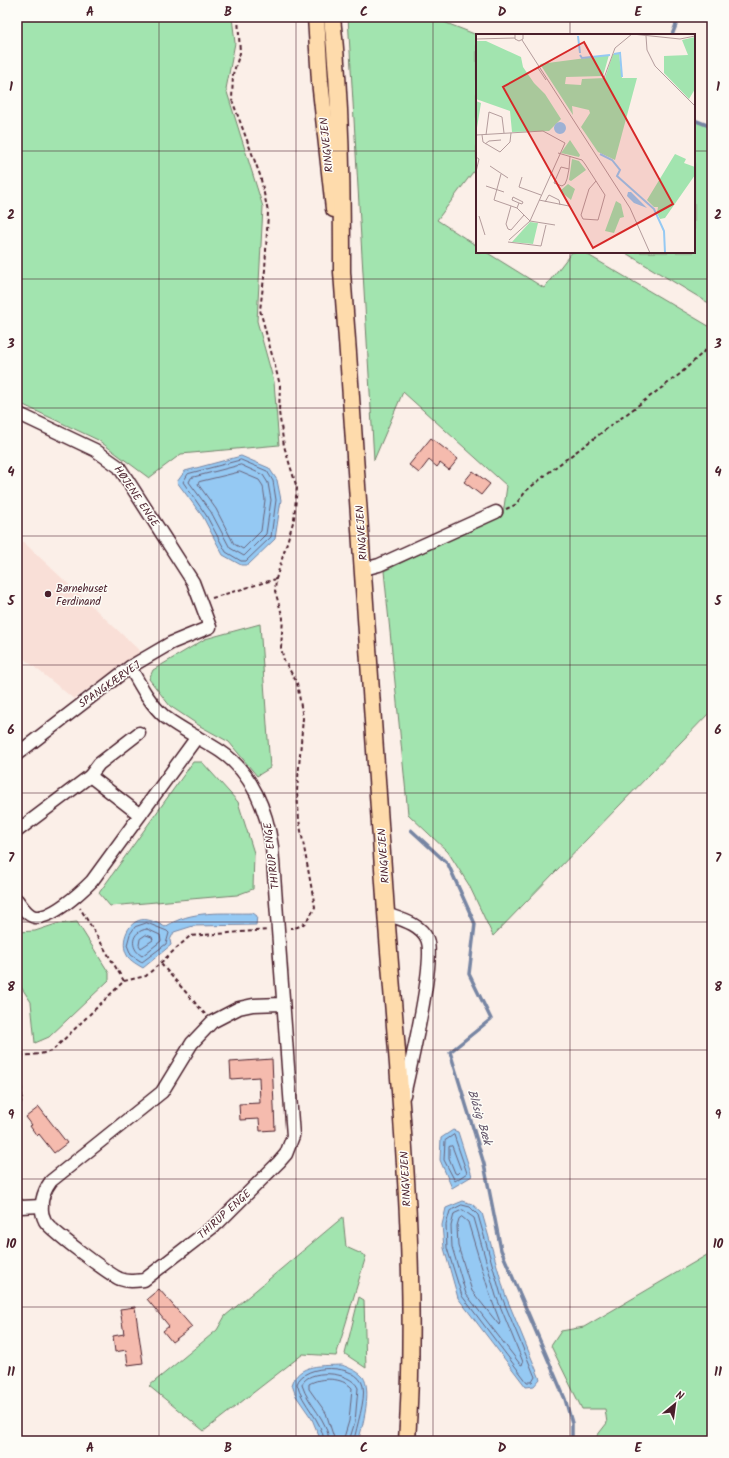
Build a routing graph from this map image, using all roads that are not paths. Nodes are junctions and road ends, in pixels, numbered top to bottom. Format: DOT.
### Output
graph roads {
  1 [pos="316,17"];
  2 [pos="332,17"];
  3 [pos="342,272"];
  4 [pos="17,413"];
  5 [pos="496,512"];
  6 [pos="364,568"];
  7 [pos="210,627"];
  8 [pos="130,667"];
  9 [pos="139,733"];
  10 [pos="197,737"];
  11 [pos="17,754"];
  12 [pos="90,776"];
  13 [pos="140,815"];
  14 [pos="17,831"];
  15 [pos="17,900"];
  16 [pos="386,914"];
  17 [pos="282,1004"];
  18 [pos="401,1106"];
  19 [pos="17,1204"];
  20 [pos="42,1206"];
  21 [pos="407,1441"];
  1 -- 3 [label="main road, RINGVEJEN"];
  2 -- 3 [label="main road, RINGVEJEN"];
  3 -- 6 [label="main road, RINGVEJEN"];
  4 -- 7 [label="street, HØJENE ENGE"];
  5 -- 6 [label="street"];
  6 -- 16 [label="main road, RINGVEJEN"];
  7 -- 8 [label="street, SPANGKÆRVEJ"];
  8 -- 10 [label="street, THIRUP ENGE"];
  8 -- 11 [label="street, SPANGKÆRVEJ"];
  9 -- 12 [label="street"];
  10 -- 13 [label="street"];
  10 -- 17 [label="street, THIRUP ENGE"];
  12 -- 13 [label="street"];
  12 -- 14 [label="street"];
  13 -- 15 [label="street"];
  16 -- 18 [label="main road, RINGVEJEN"];
  16 -- 18 [label="street"];
  17 -- 20 [label="street"];
  17 -- 20 [label="street, THIRUP ENGE"];
  18 -- 21 [label="main road, RINGVEJEN"];
  19 -- 20 [label="street"];
}
